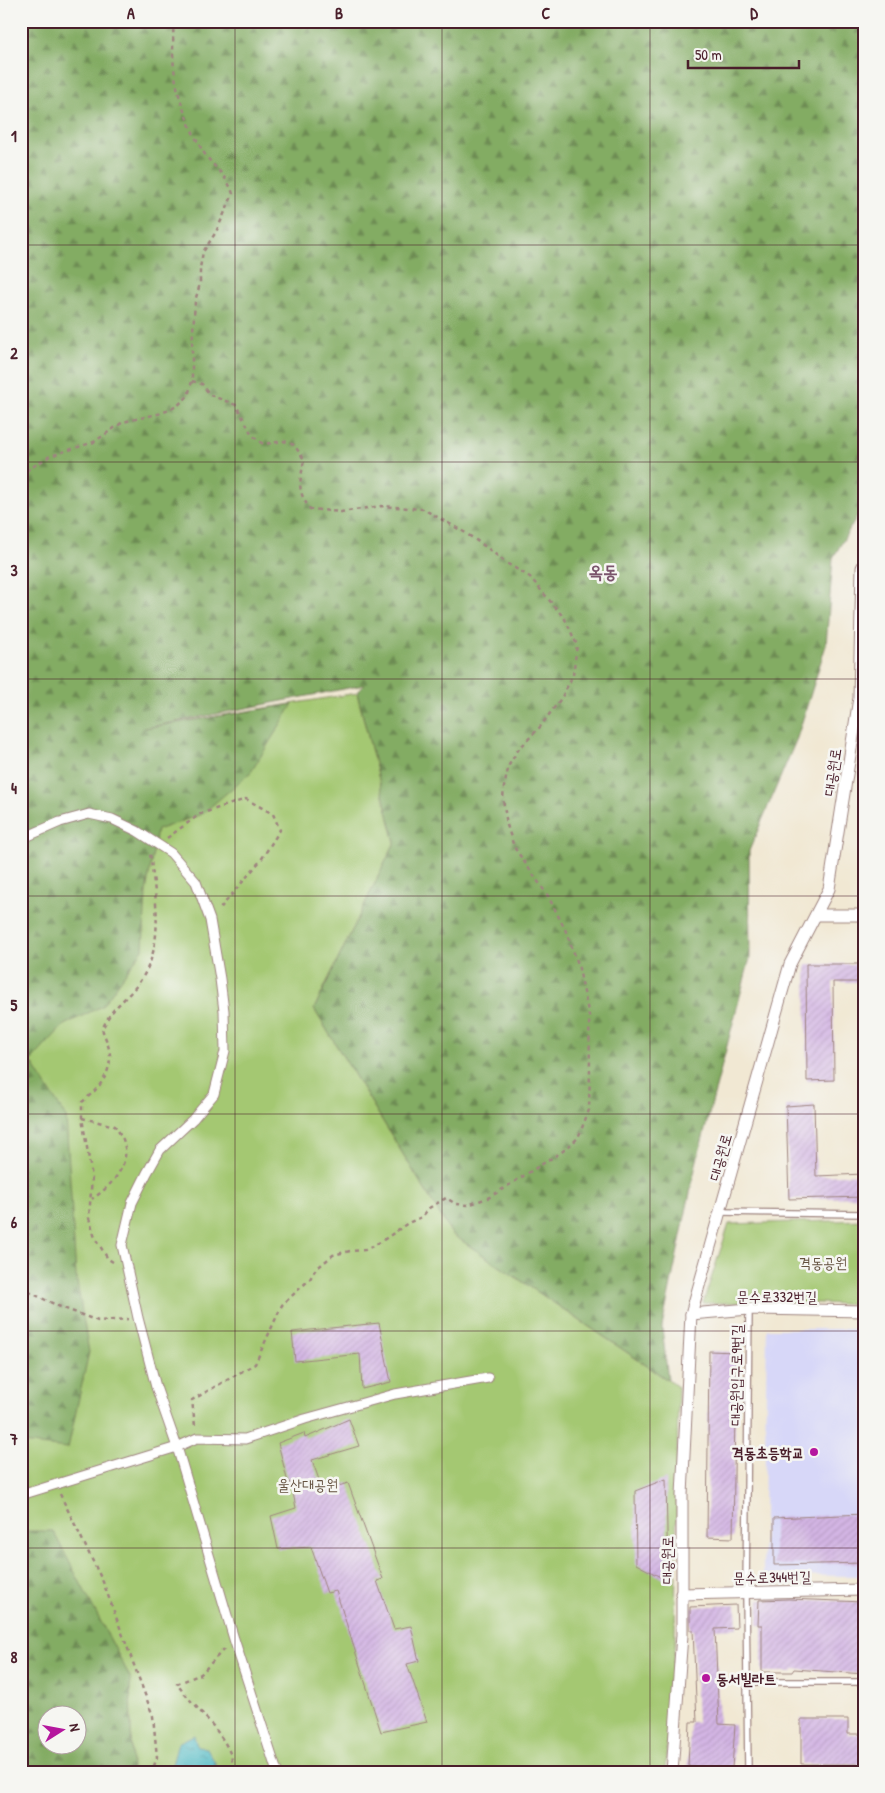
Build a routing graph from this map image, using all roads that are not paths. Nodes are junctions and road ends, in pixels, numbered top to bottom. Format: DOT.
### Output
graph roads {
  1 [pos="864,564"];
  2 [pos="863,632"];
  3 [pos="21,839"];
  4 [pos="817,915"];
  5 [pos="864,915"];
  6 [pos="720,1212"];
  7 [pos="864,1214"];
  8 [pos="749,1309"];
  9 [pos="864,1311"];
  10 [pos="692,1314"];
  11 [pos="488,1378"];
  12 [pos="177,1447"];
  13 [pos="21,1495"];
  14 [pos="864,1590"];
  15 [pos="746,1592"];
  16 [pos="682,1594"];
  17 [pos="746,1682"];
  18 [pos="864,1682"];
  19 [pos="277,1772"];
  20 [pos="672,1772"];
  21 [pos="748,1772"];
  1 -- 2 [label="street, 대공원로"];
  2 -- 4 [label="street, 대공원로"];
  3 -- 12 [label="street"];
  4 -- 5 [label="street"];
  4 -- 6 [label="street, 대공원로"];
  6 -- 7 [label="lane"];
  6 -- 10 [label="street, 대공원로"];
  8 -- 9 [label="street, 문수로332번길"];
  8 -- 10 [label="street, 문수로332번길"];
  8 -- 15 [label="lane, 대공원입구로9번길"];
  10 -- 16 [label="street, 대공원로"];
  11 -- 12 [label="street"];
  12 -- 13 [label="street"];
  12 -- 19 [label="street"];
  14 -- 15 [label="street, 문수로344번길"];
  15 -- 16 [label="street, 문수로344번길"];
  15 -- 17 [label="lane, 대공원입구로9번길"];
  16 -- 20 [label="street, 대공원로"];
  17 -- 18 [label="lane"];
  17 -- 21 [label="lane, 대공원입구로9번길"];
}
